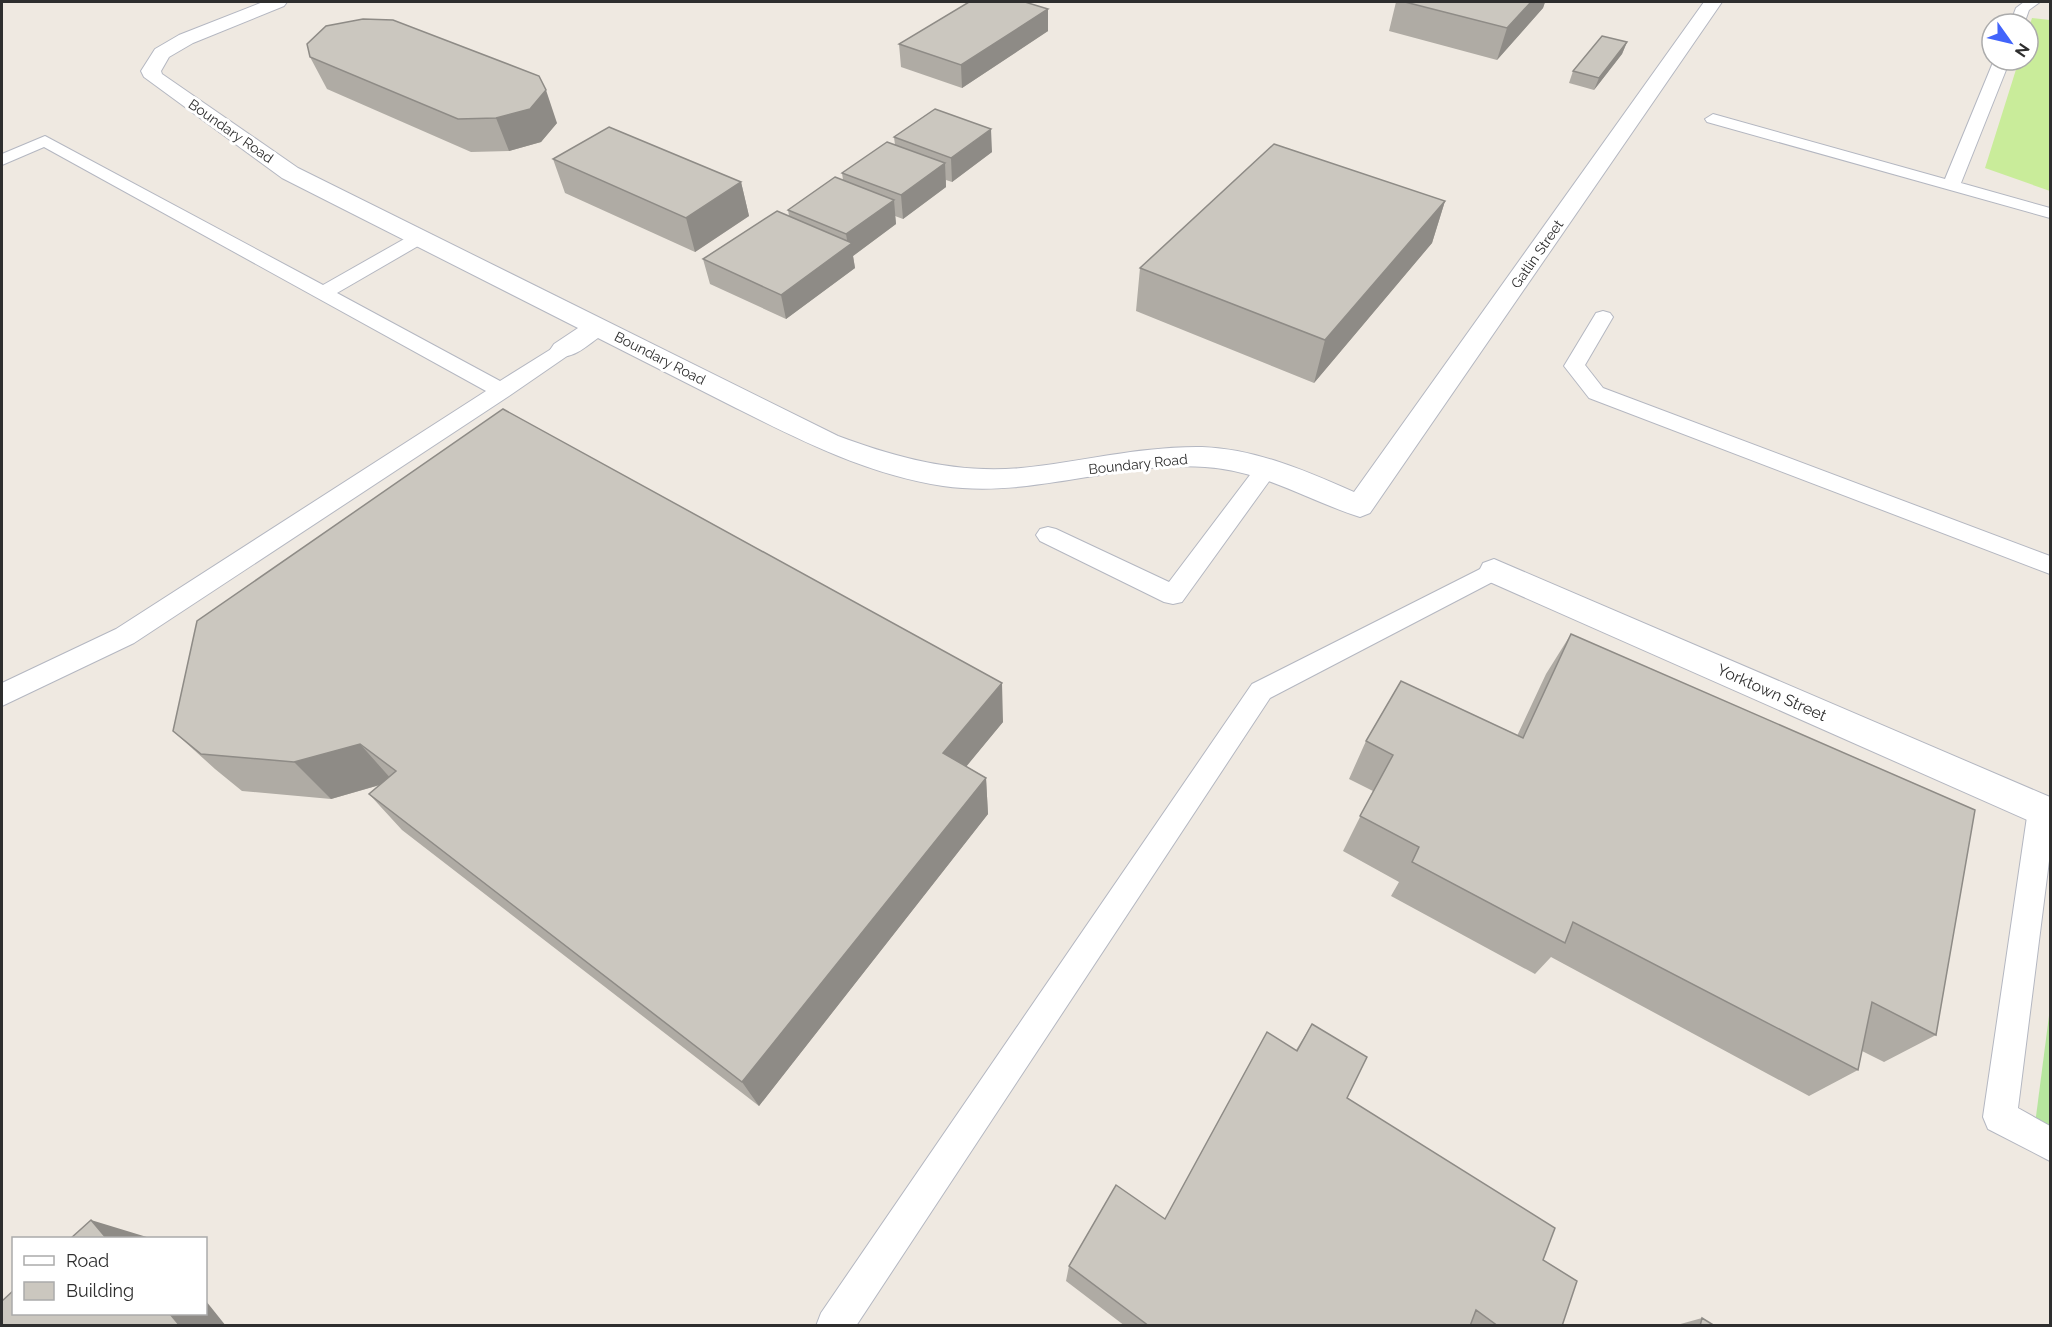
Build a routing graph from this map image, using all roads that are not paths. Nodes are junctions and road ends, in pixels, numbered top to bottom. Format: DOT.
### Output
graph roads {
  1 [pos="278,2"];
  2 [pos="1713,2"];
  3 [pos="2033,2"];
  4 [pos="2021,12"];
  5 [pos="1997,72"];
  6 [pos="1713,120"];
  7 [pos="2,160"];
  8 [pos="1952,186"];
  9 [pos="2050,213"];
  10 [pos="419,238"];
  11 [pos="322,293"];
  12 [pos="1603,317"];
  13 [pos="597,327"];
  14 [pos="563,350"];
  15 [pos="502,391"];
  16 [pos="1267,468"];
  17 [pos="1360,506"];
  18 [pos="1048,535"];
  19 [pos="2050,565"];
  20 [pos="1494,571"];
  21 [pos="2,695"];
  22 [pos="2046,812"];
  23 [pos="2050,1144"];
  24 [pos="834,1326"];
  1 -- 10 [label="street, Boundary Road"];
  2 -- 17 [label="street, Gatlin Street"];
  3 -- 4 [label="lane"];
  5 -- 8 [label="lane"];
  6 -- 8 [label="lane"];
  7 -- 11 [label="lane"];
  8 -- 9 [label="lane"];
  10 -- 11 [label="lane"];
  10 -- 13 [label="street, Boundary Road"];
  11 -- 15 [label="lane"];
  12 -- 19 [label="lane"];
  13 -- 14 [label="street"];
  13 -- 16 [label="street, Boundary Road"];
  14 -- 15 [label="lane"];
  15 -- 21 [label="lane"];
  16 -- 17 [label="street, Boundary Road"];
  16 -- 18 [label="lane"];
  20 -- 22 [label="street, Yorktown Street"];
  20 -- 24 [label="lane"];
  22 -- 23 [label="lane"];
}
